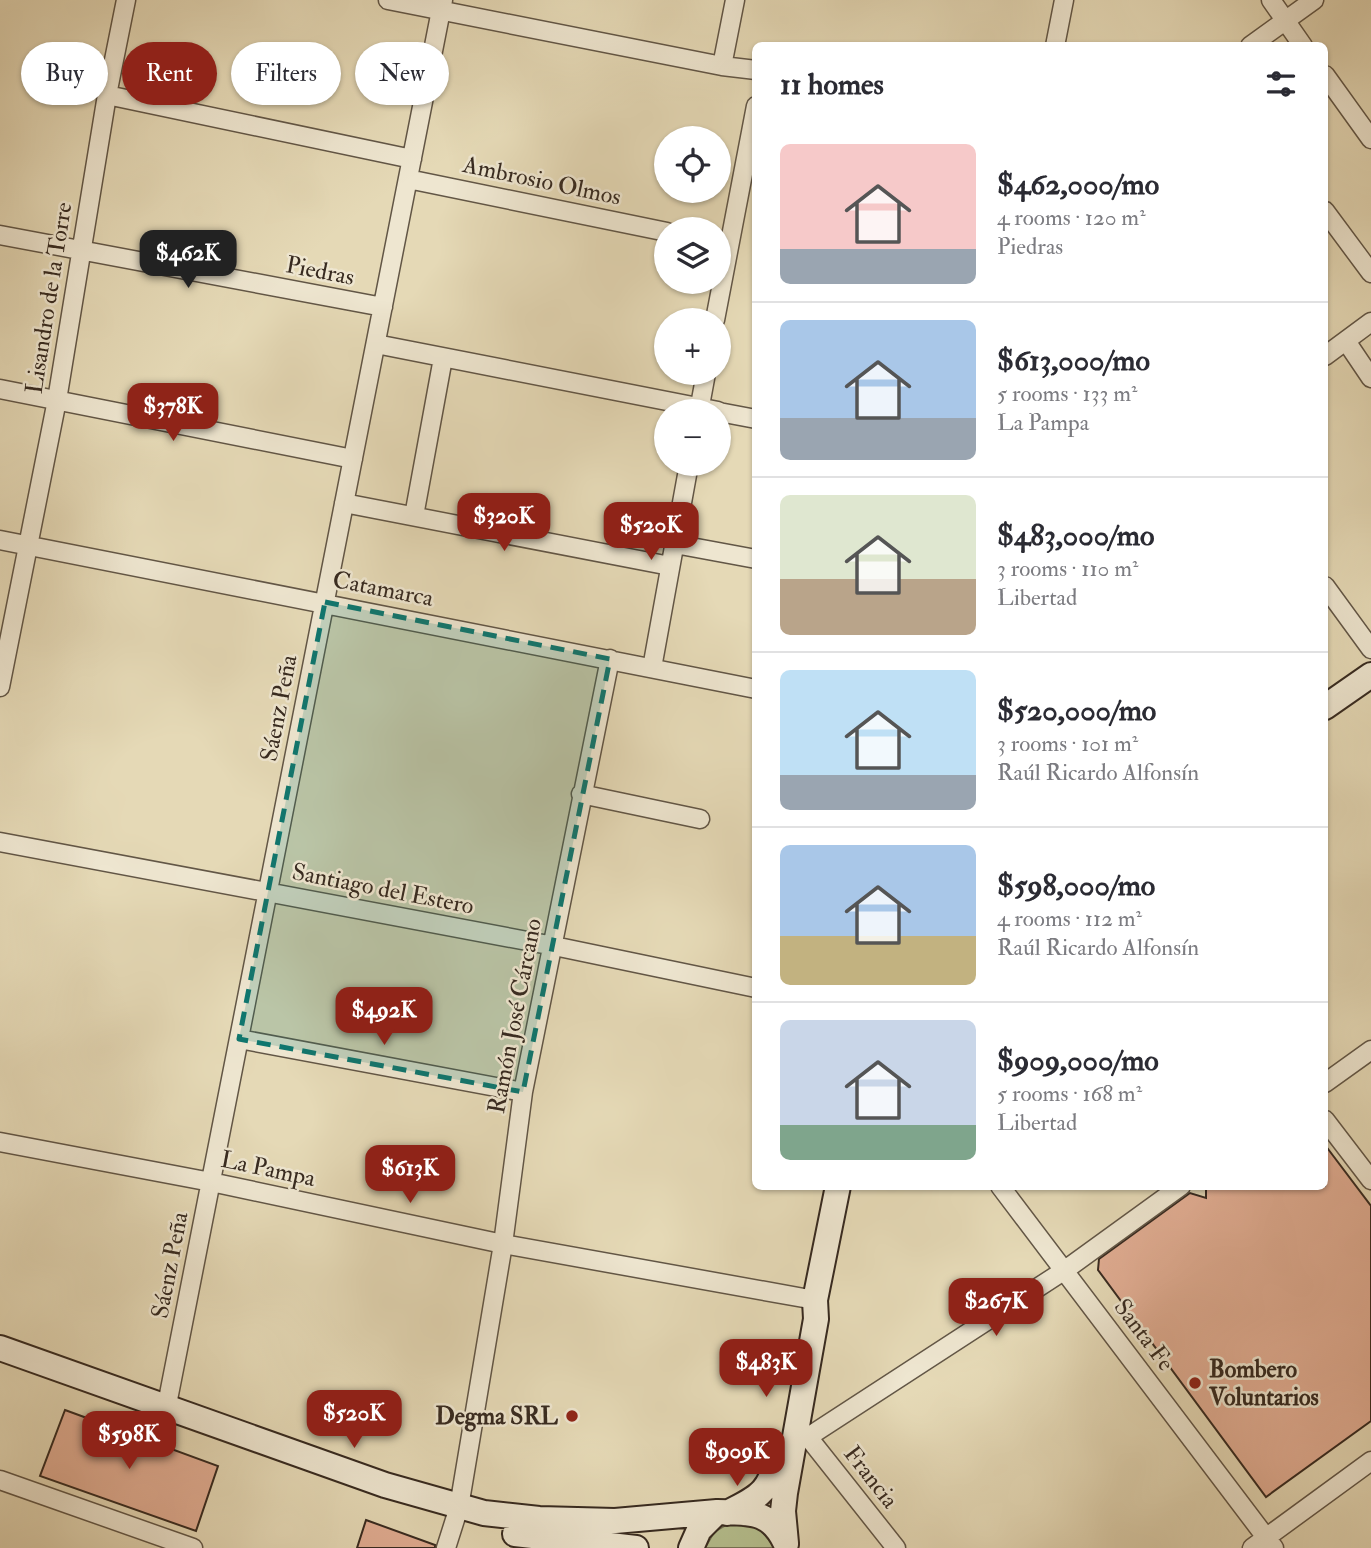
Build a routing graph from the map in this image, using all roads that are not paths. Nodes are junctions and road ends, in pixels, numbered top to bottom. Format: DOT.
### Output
graph roads {
  1 [pos="126,0"];
  2 [pos="388,0"];
  3 [pos="735,0"];
  4 [pos="1064,0"];
  5 [pos="1271,0"];
  6 [pos="1314,0"];
  7 [pos="442,5"];
  8 [pos="1285,20"];
  9 [pos="1056,42"];
  10 [pos="1255,42"];
  11 [pos="1300,42"];
  12 [pos="722,66"];
  13 [pos="752,70"];
  14 [pos="1328,79"];
  15 [pos="108,90"];
  16 [pos="108,95"];
  17 [pos="105,105"];
  18 [pos="752,123"];
  19 [pos="1371,139"];
  20 [pos="412,159"];
  21 [pos="408,179"];
  22 [pos="1328,215"];
  23 [pos="730,217"];
  24 [pos="654,229"];
  25 [pos="0,235"];
  26 [pos="82,251"];
  27 [pos="1371,274"];
  28 [pos="383,307"];
  29 [pos="1371,322"];
  30 [pos="1346,341"];
  31 [pos="376,344"];
  32 [pos="1328,354"];
  33 [pos="443,358"];
  34 [pos="1371,378"];
  35 [pos="0,389"];
  36 [pos="654,399"];
  37 [pos="57,400"];
  38 [pos="731,414"];
  39 [pos="752,418"];
  40 [pos="353,459"];
  41 [pos="688,476"];
  42 [pos="344,503"];
  43 [pos="414,516"];
  44 [pos="0,540"];
  45 [pos="675,544"];
  46 [pos="29,545"];
  47 [pos="752,558"];
  48 [pos="670,566"];
  49 [pos="1328,590"];
  50 [pos="325,602"];
  51 [pos="1371,649"];
  52 [pos="610,659"];
  53 [pos="652,668"];
  54 [pos="1371,675"];
  55 [pos="0,687"];
  56 [pos="752,688"];
  57 [pos="1328,705"];
  58 [pos="582,794"];
  59 [pos="700,819"];
  60 [pos="0,842"];
  61 [pos="268,893"];
  62 [pos="554,946"];
  63 [pos="752,987"];
  64 [pos="239,1039"];
  65 [pos="1371,1050"];
  66 [pos="1328,1081"];
  67 [pos="523,1092"];
  68 [pos="1328,1124"];
  69 [pos="0,1142"];
  70 [pos="1371,1180"];
  71 [pos="211,1182"];
  72 [pos="837,1190"];
  73 [pos="1003,1190"];
  74 [pos="1175,1190"];
  75 [pos="503,1244"];
  76 [pos="1065,1270"];
  77 [pos="815,1300"];
  78 [pos="0,1348"];
  79 [pos="0,1365"];
  80 [pos="166,1417"];
  81 [pos="802,1436"];
  82 [pos="1371,1461"];
  83 [pos="0,1480"];
  84 [pos="722,1513"];
  85 [pos="457,1515"];
  86 [pos="1264,1545"];
  87 [pos="787,1546"];
  88 [pos="193,1548"];
  89 [pos="446,1548"];
  90 [pos="636,1548"];
  91 [pos="691,1548"];
  92 [pos="895,1548"];
  1 -- 15 [label="street, Lisandro de la Torre"];
  2 -- 7 [label="street"];
  3 -- 12 [label="street"];
  4 -- 9 [label="street"];
  5 -- 8 [label="street"];
  6 -- 8 [label="street"];
  7 -- 12 [label="street"];
  7 -- 20 [label="street, Sáenz Peña"];
  8 -- 10 [label="street"];
  8 -- 11 [label="street"];
  12 -- 13 [label="street"];
  14 -- 19 [label="street"];
  16 -- 20 [label="street"];
  17 -- 26 [label="street, Lisandro de la Torre"];
  18 -- 23 [label="street"];
  20 -- 21 [label="street, Sáenz Peña"];
  21 -- 24 [label="street, Ambrosio Olmos"];
  21 -- 28 [label="street, Sáenz Peña"];
  22 -- 27 [label="street"];
  25 -- 26 [label="street, Piedras"];
  26 -- 28 [label="street, Piedras"];
  26 -- 37 [label="street, Lisandro de la Torre"];
  28 -- 31 [label="street, Sáenz Peña"];
  29 -- 30 [label="street"];
  30 -- 32 [label="street"];
  30 -- 34 [label="street"];
  31 -- 33 [label="street"];
  31 -- 40 [label="street, Sáenz Peña"];
  33 -- 36 [label="street"];
  33 -- 43 [label="street"];
  35 -- 37 [label="street"];
  37 -- 40 [label="street"];
  37 -- 46 [label="street, Lisandro de la Torre"];
  38 -- 39 [label="street"];
  40 -- 42 [label="street, Sáenz Peña"];
  41 -- 45 [label="street"];
  42 -- 43 [label="street"];
  42 -- 50 [label="street, Sáenz Peña"];
  43 -- 48 [label="street"];
  44 -- 46 [label="street, Catamarca"];
  45 -- 47 [label="street"];
  45 -- 48 [label="street"];
  46 -- 50 [label="street, Catamarca"];
  46 -- 55 [label="street, Lisandro de la Torre"];
  48 -- 53 [label="street"];
  49 -- 51 [label="street"];
  50 -- 52 [label="street, Catamarca"];
  50 -- 61 [label="street, Sáenz Peña"];
  52 -- 53 [label="street, Catamarca"];
  52 -- 58 [label="street, Ramón José Cárcano"];
  53 -- 56 [label="street, Catamarca"];
  54 -- 57 [label="main road"];
  58 -- 59 [label="street"];
  58 -- 62 [label="street, Ramón José Cárcano"];
  60 -- 61 [label="street, Santiago del Estero"];
  61 -- 62 [label="street, Santiago del Estero"];
  61 -- 64 [label="street, Sáenz Peña"];
  62 -- 63 [label="street, Santiago del Estero"];
  62 -- 67 [label="street, Ramón José Cárcano"];
  64 -- 67 [label="street"];
  64 -- 71 [label="street, Sáenz Peña"];
  65 -- 66 [label="street"];
  67 -- 75 [label="street, Ramón José Cárcano"];
  68 -- 70 [label="street"];
  69 -- 71 [label="street, La Pampa"];
  71 -- 75 [label="street, La Pampa"];
  71 -- 80 [label="street, Sáenz Peña"];
  72 -- 77 [label="main road"];
  73 -- 76 [label="street, Santa Fe"];
  74 -- 76 [label="street"];
  75 -- 77 [label="street, La Pampa"];
  75 -- 85 [label="street, Ramón José Cárcano"];
  76 -- 81 [label="street"];
  76 -- 86 [label="street, Santa Fe"];
  77 -- 81 [label="main road"];
  77 -- 84 [label="main road"];
  78 -- 80 [label="main road"];
  79 -- 80 [label="main road"];
  80 -- 85 [label="main road"];
  81 -- 87 [label="main road"];
  81 -- 92 [label="street, Francia"];
  82 -- 86 [label="street"];
  83 -- 88 [label="street"];
  84 -- 85 [label="main road"];
  84 -- 87 [label="main road"];
  84 -- 91 [label="main road"];
  85 -- 89 [label="street, Ramón José Cárcano"];
  85 -- 90 [label="main road"];
}
